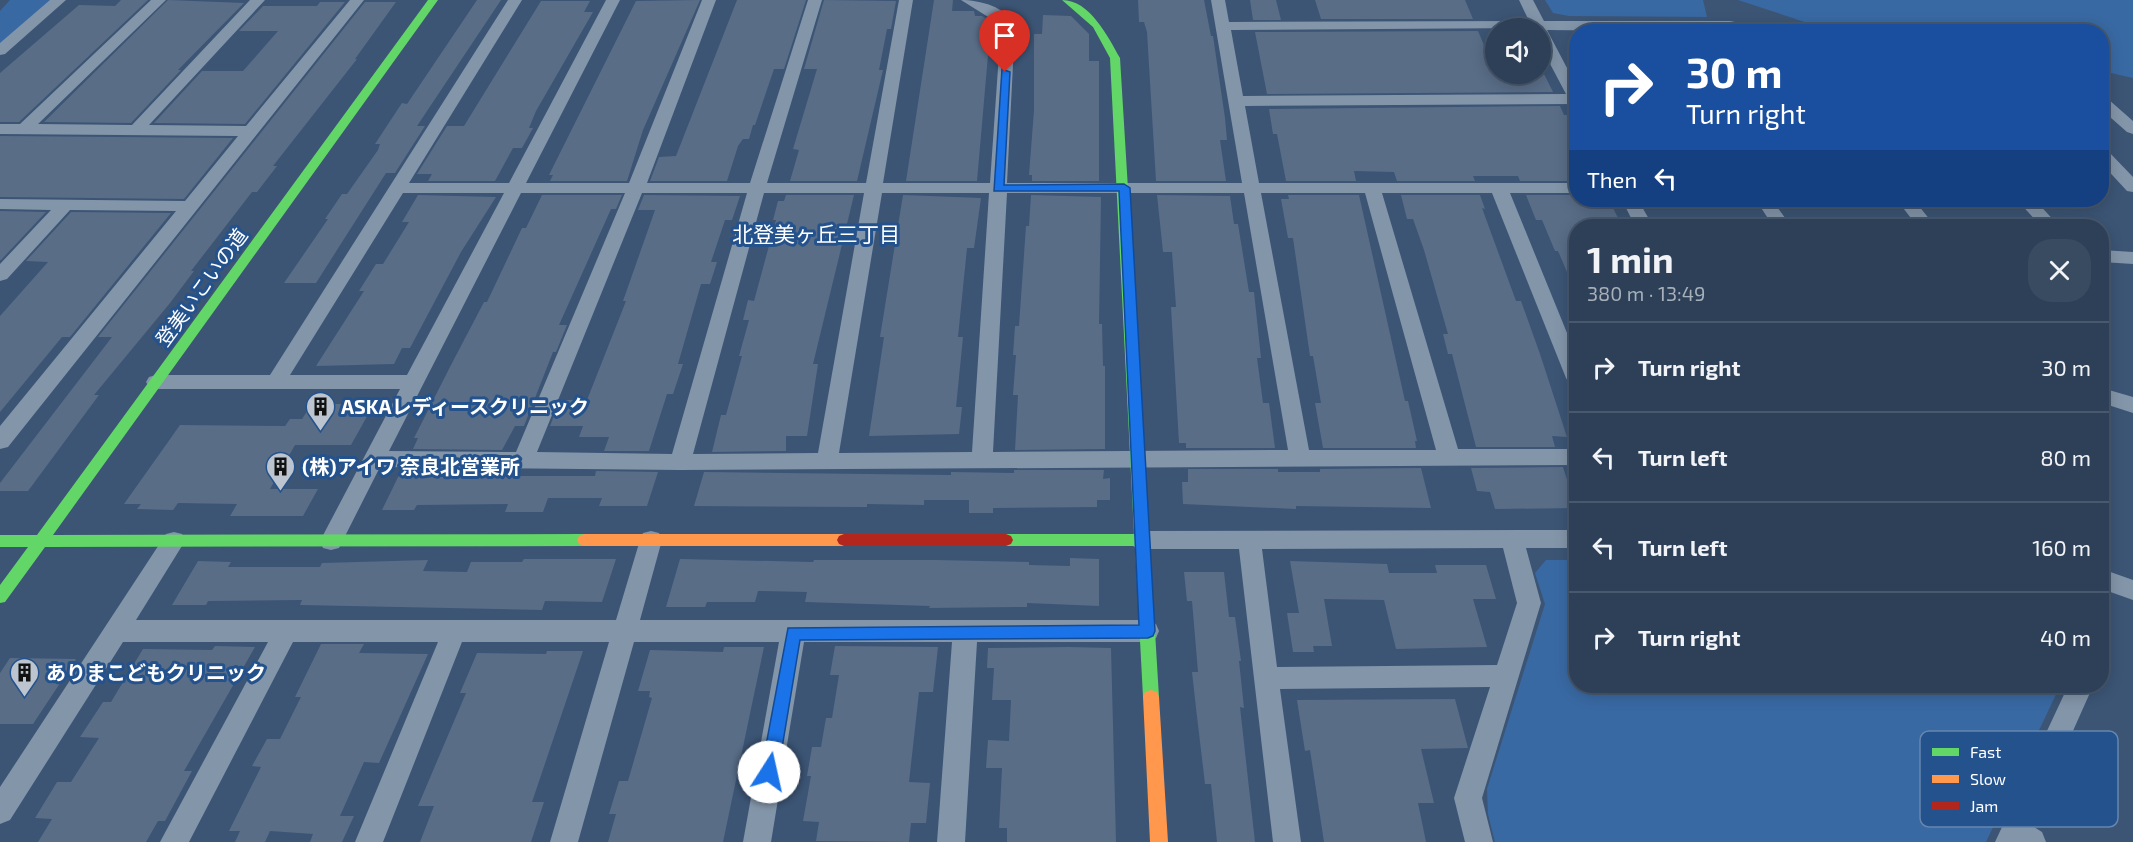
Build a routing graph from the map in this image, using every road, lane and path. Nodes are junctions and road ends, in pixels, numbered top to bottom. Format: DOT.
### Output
graph roads {
  1 [pos="59,0"];
  2 [pos="159,0"];
  3 [pos="258,0"];
  4 [pos="357,0"];
  5 [pos="433,0"];
  6 [pos="515,0"];
  7 [pos="613,0"];
  8 [pos="709,0"];
  9 [pos="815,0"];
  10 [pos="906,0"];
  11 [pos="968,0"];
  12 [pos="1067,0"];
  13 [pos="1218,0"];
  14 [pos="1526,0"];
  15 [pos="1534,18"];
  16 [pos="1223,26"];
  17 [pos="1485,28"];
  18 [pos="1551,28"];
  19 [pos="1569,28"];
  20 [pos="0,51"];
  21 [pos="1551,51"];
  22 [pos="1569,86"];
  23 [pos="1569,99"];
  24 [pos="1237,100"];
  25 [pos="2109,108"];
  26 [pos="0,129"];
  27 [pos="24,129"];
  28 [pos="137,129"];
  29 [pos="2133,129"];
  30 [pos="250,131"];
  31 [pos="2109,163"];
  32 [pos="2115,169"];
  33 [pos="2133,169"];
  34 [pos="2133,187"];
  35 [pos="394,188"];
  36 [pos="514,188"];
  37 [pos="875,188"];
  38 [pos="998,188"];
  39 [pos="1124,188"];
  40 [pos="1253,188"];
  41 [pos="1372,188"];
  42 [pos="1499,188"];
  43 [pos="1569,188"];
  44 [pos="636,189"];
  45 [pos="757,189"];
  46 [pos="0,204"];
  47 [pos="65,205"];
  48 [pos="188,206"];
  49 [pos="1911,207"];
  50 [pos="2032,207"];
  51 [pos="1920,219"];
  52 [pos="2044,219"];
  53 [pos="2109,256"];
  54 [pos="2133,258"];
  55 [pos="0,275"];
  56 [pos="1569,361"];
  57 [pos="276,381"];
  58 [pos="156,382"];
  59 [pos="415,382"];
  60 [pos="2109,397"];
  61 [pos="2133,405"];
  62 [pos="0,441"];
  63 [pos="1449,456"];
  64 [pos="1569,458"];
  65 [pos="376,459"];
  66 [pos="1300,459"];
  67 [pos="524,460"];
  68 [pos="982,460"];
  69 [pos="1138,460"];
  70 [pos="827,461"];
  71 [pos="680,462"];
  72 [pos="1569,538"];
  73 [pos="1512,539"];
  74 [pos="651,540"];
  75 [pos="1142,540"];
  76 [pos="1250,540"];
  77 [pos="0,541"];
  78 [pos="174,541"];
  79 [pos="331,541"];
  80 [pos="40,542"];
  81 [pos="2109,581"];
  82 [pos="2133,590"];
  83 [pos="0,597"];
  84 [pos="114,631"];
  85 [pos="625,631"];
  86 [pos="1148,631"];
  87 [pos="454,632"];
  88 [pos="965,632"];
  89 [pos="285,633"];
  90 [pos="793,633"];
  91 [pos="1506,676"];
  92 [pos="1266,678"];
  93 [pos="2077,693"];
  94 [pos="2062,731"];
  95 [pos="0,811"];
  96 [pos="174,842"];
  97 [pos="369,842"];
  98 [pos="564,842"];
  99 [pos="757,842"];
  100 [pos="951,842"];
  101 [pos="1160,842"];
  102 [pos="1287,842"];
  103 [pos="1479,842"];
  1 -- 20 [label="street"];
  2 -- 27 [label="street"];
  3 -- 28 [label="street"];
  4 -- 30 [label="street"];
  5 -- 58 [label="street, 登美いこいの道"];
  6 -- 35 [label="street"];
  7 -- 36 [label="street"];
  8 -- 44 [label="street"];
  9 -- 45 [label="street"];
  10 -- 37 [label="street"];
  11 -- 38 [label="street"];
  12 -- 39 [label="street"];
  13 -- 16 [label="street"];
  14 -- 15 [label="street"];
  16 -- 17 [label="street"];
  16 -- 24 [label="street"];
  18 -- 19 [label="street"];
  21 -- 22 [label="street"];
  23 -- 24 [label="street"];
  24 -- 40 [label="street"];
  25 -- 29 [label="street"];
  26 -- 27 [label="street"];
  27 -- 28 [label="street"];
  28 -- 30 [label="street"];
  30 -- 48 [label="street"];
  31 -- 32 [label="street"];
  32 -- 33 [label="street"];
  32 -- 34 [label="street"];
  35 -- 36 [label="street"];
  35 -- 57 [label="street"];
  36 -- 44 [label="street"];
  36 -- 59 [label="street"];
  37 -- 38 [label="street"];
  37 -- 45 [label="street"];
  37 -- 70 [label="street"];
  38 -- 39 [label="street"];
  38 -- 68 [label="street"];
  39 -- 40 [label="street"];
  39 -- 69 [label="street"];
  40 -- 41 [label="street"];
  40 -- 66 [label="street"];
  41 -- 42 [label="street"];
  41 -- 63 [label="street"];
  42 -- 43 [label="street"];
  42 -- 56 [label="street"];
  44 -- 45 [label="street"];
  44 -- 67 [label="street"];
  45 -- 71 [label="street"];
  46 -- 47 [label="street"];
  47 -- 48 [label="street"];
  47 -- 55 [label="street"];
  48 -- 62 [label="street"];
  49 -- 51 [label="street"];
  50 -- 52 [label="street"];
  53 -- 54 [label="street"];
  57 -- 58 [label="street"];
  57 -- 59 [label="street"];
  58 -- 80 [label="street, 登美いこいの道"];
  59 -- 65 [label="street"];
  60 -- 61 [label="street"];
  63 -- 64 [label="street"];
  63 -- 66 [label="street"];
  65 -- 67 [label="street"];
  65 -- 79 [label="street"];
  66 -- 69 [label="street"];
  67 -- 71 [label="street"];
  68 -- 69 [label="street"];
  68 -- 70 [label="street"];
  69 -- 75 [label="street"];
  70 -- 71 [label="street"];
  72 -- 73 [label="street"];
  73 -- 76 [label="street"];
  73 -- 91 [label="street"];
  74 -- 75 [label="street"];
  74 -- 79 [label="street"];
  74 -- 85 [label="street"];
  75 -- 76 [label="street"];
  75 -- 86 [label="street"];
  76 -- 92 [label="street"];
  77 -- 80 [label="street"];
  78 -- 79 [label="street"];
  78 -- 80 [label="street"];
  78 -- 84 [label="street"];
  80 -- 83 [label="street, 登美いこいの道"];
  81 -- 82 [label="street"];
  84 -- 89 [label="street"];
  84 -- 95 [label="street"];
  85 -- 87 [label="street"];
  85 -- 90 [label="street"];
  85 -- 98 [label="street"];
  86 -- 88 [label="street"];
  86 -- 101 [label="street"];
  87 -- 89 [label="street"];
  87 -- 97 [label="street"];
  88 -- 90 [label="street"];
  88 -- 100 [label="street"];
  89 -- 96 [label="street"];
  90 -- 99 [label="street"];
  91 -- 92 [label="street"];
  91 -- 103 [label="street"];
  92 -- 102 [label="street"];
  93 -- 94 [label="street"];
}
